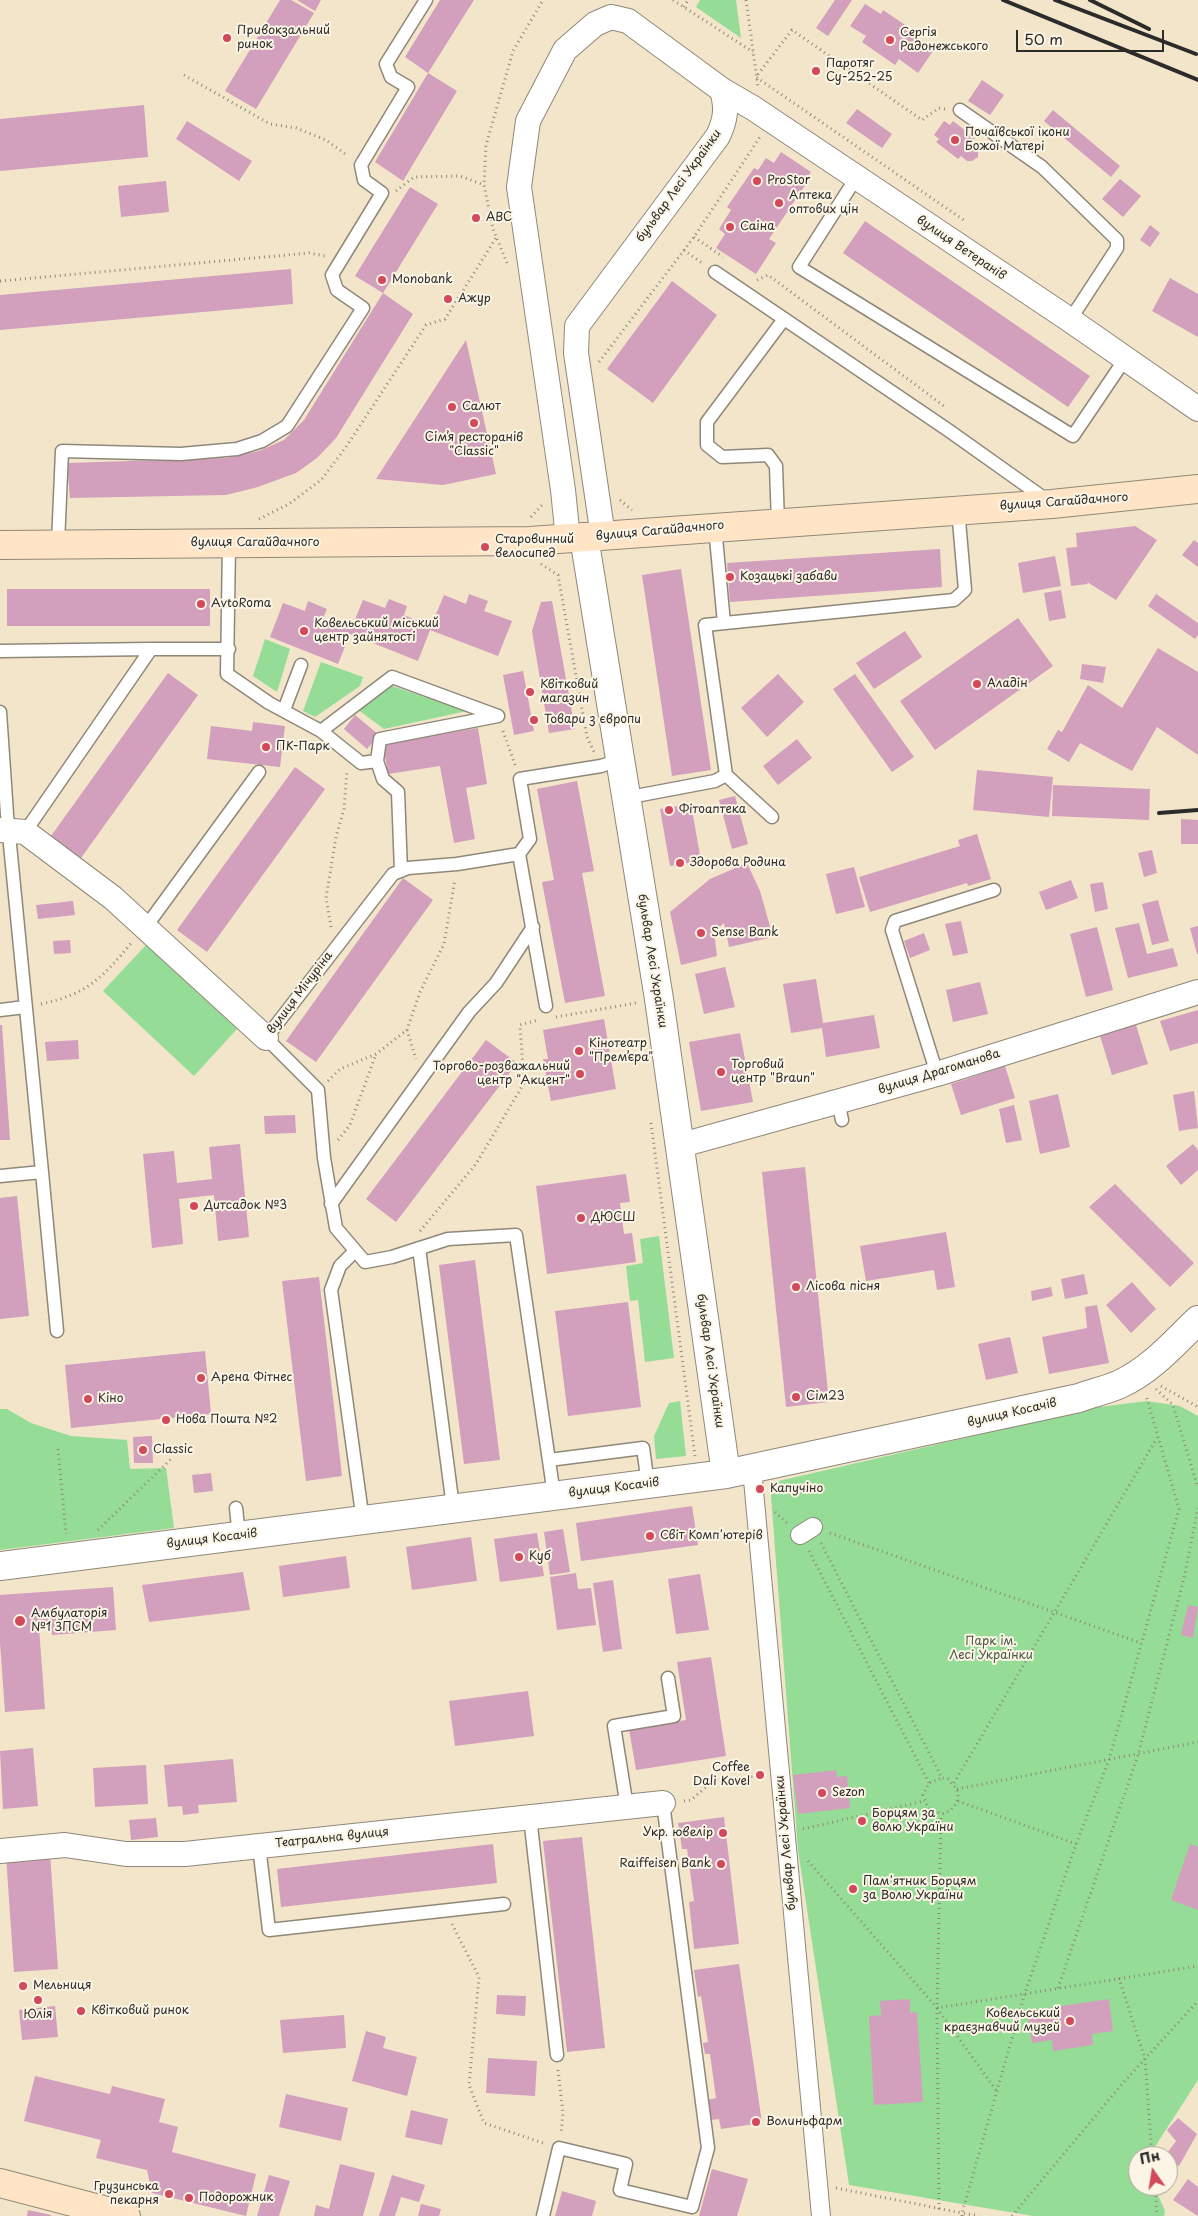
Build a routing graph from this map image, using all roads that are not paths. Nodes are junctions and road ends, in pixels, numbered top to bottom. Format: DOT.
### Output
graph roads {
  1 [pos="426,0"];
  2 [pos="722,90"];
  3 [pos="960,110"];
  4 [pos="856,178"];
  5 [pos="715,272"];
  6 [pos="784,319"];
  7 [pos="1070,320"];
  8 [pos="1125,359"];
  9 [pos="1198,409"];
  10 [pos="1198,489"];
  11 [pos="1052,504"];
  12 [pos="958,509"];
  13 [pos="778,522"];
  14 [pos="715,527"];
  15 [pos="585,537"];
  16 [pos="58,543"];
  17 [pos="229,544"];
  18 [pos="0,545"];
  19 [pos="724,623"];
  20 [pos="151,649"];
  21 [pos="230,649"];
  22 [pos="0,651"];
  23 [pos="302,665"];
  24 [pos="284,710"];
  25 [pos="0,712"];
  26 [pos="320,731"];
  27 [pos="377,761"];
  28 [pos="610,763"];
  29 [pos="259,772"];
  30 [pos="726,775"];
  31 [pos="626,798"];
  32 [pos="772,817"];
  33 [pos="11,830"];
  34 [pos="520,854"];
  35 [pos="401,871"];
  36 [pos="994,890"];
  37 [pos="533,927"];
  38 [pos="145,928"];
  39 [pos="1198,992"];
  40 [pos="26,1007"];
  41 [pos="0,1010"];
  42 [pos="547,1012"];
  43 [pos="266,1038"];
  44 [pos="937,1074"];
  45 [pos="678,1146"];
  46 [pos="42,1172"];
  47 [pos="0,1176"];
  48 [pos="331,1204"];
  49 [pos="419,1248"];
  50 [pos="355,1251"];
  51 [pos="1198,1320"];
  52 [pos="57,1332"];
  53 [pos="549,1460"];
  54 [pos="744,1479"];
  55 [pos="648,1484"];
  56 [pos="554,1495"];
  57 [pos="453,1507"];
  58 [pos="236,1508"];
  59 [pos="363,1521"];
  60 [pos="239,1536"];
  61 [pos="0,1566"];
  62 [pos="668,1678"];
  63 [pos="663,1803"];
  64 [pos="627,1807"];
  65 [pos="530,1817"];
  66 [pos="259,1846"];
  67 [pos="0,1851"];
  68 [pos="504,1904"];
  69 [pos="556,2055"];
  70 [pos="0,2183"];
  71 [pos="126,2216"];
  72 [pos="542,2216"];
  73 [pos="822,2216"];
  1 -- 16 [label="lane"];
  2 -- 4 [label="street, вулиця Ветеранів"];
  2 -- 15 [label="street, бульвар Лесі Українки"];
  2 -- 15 [label="street, бульвар Лесі Українки"];
  3 -- 7 [label="lane"];
  4 -- 7 [label="street, вулиця Ветеранів"];
  4 -- 8 [label="lane"];
  5 -- 6 [label="lane"];
  6 -- 11 [label="lane"];
  6 -- 13 [label="lane"];
  7 -- 8 [label="street, вулиця Ветеранів"];
  8 -- 9 [label="street, вулиця Ветеранів"];
  10 -- 11 [label="main road, вулиця Сагайдачного"];
  11 -- 12 [label="main road, вулиця Сагайдачного"];
  12 -- 13 [label="main road, вулиця Сагайдачного"];
  12 -- 19 [label="lane"];
  13 -- 14 [label="main road, вулиця Сагайдачного"];
  14 -- 15 [label="main road, вулиця Сагайдачного"];
  14 -- 19 [label="lane"];
  15 -- 17 [label="main road, вулиця Сагайдачного"];
  15 -- 28 [label="street, бульвар Лесі Українки"];
  16 -- 17 [label="main road, вулиця Сагайдачного"];
  16 -- 18 [label="main road, вулиця Сагайдачного"];
  17 -- 21 [label="lane"];
  19 -- 30 [label="lane"];
  20 -- 21 [label="lane"];
  20 -- 22 [label="lane"];
  20 -- 33 [label="lane"];
  21 -- 24 [label="lane"];
  23 -- 24 [label="lane"];
  24 -- 26 [label="lane"];
  25 -- 33 [label="lane"];
  26 -- 27 [label="lane"];
  26 -- 27 [label="lane"];
  27 -- 35 [label="lane"];
  28 -- 31 [label="street, бульвар Лесі Українки"];
  28 -- 34 [label="lane"];
  29 -- 38 [label="lane"];
  30 -- 31 [label="lane"];
  30 -- 32 [label="lane"];
  31 -- 45 [label="street, бульвар Лесі Українки"];
  33 -- 38 [label="street, вулиця Мічуріна"];
  33 -- 40 [label="lane"];
  34 -- 35 [label="lane"];
  34 -- 37 [label="lane"];
  35 -- 43 [label="lane, вулиця Мічуріна"];
  36 -- 44 [label="lane"];
  37 -- 42 [label="lane"];
  37 -- 48 [label="lane"];
  38 -- 43 [label="street, вулиця Мічуріна"];
  39 -- 44 [label="street, вулиця Драгоманова"];
  40 -- 41 [label="lane"];
  40 -- 46 [label="lane"];
  43 -- 48 [label="lane"];
  44 -- 45 [label="street, вулиця Драгоманова"];
  45 -- 54 [label="street, бульвар Лесі Українки"];
  46 -- 47 [label="lane"];
  46 -- 52 [label="lane"];
  48 -- 50 [label="lane"];
  49 -- 50 [label="lane"];
  49 -- 53 [label="lane"];
  49 -- 57 [label="lane"];
  50 -- 59 [label="lane"];
  51 -- 54 [label="street, вулиця Косачів"];
  53 -- 55 [label="lane"];
  53 -- 56 [label="lane"];
  54 -- 55 [label="street, вулиця Косачів"];
  54 -- 73 [label="street, бульвар Лесі Українки"];
  55 -- 56 [label="street, вулиця Косачів"];
  56 -- 57 [label="street, вулиця Косачів"];
  57 -- 59 [label="street, вулиця Косачів"];
  58 -- 60 [label="lane"];
  59 -- 60 [label="street, вулиця Косачів"];
  60 -- 61 [label="street, вулиця Косачів"];
  62 -- 64 [label="lane"];
  63 -- 64 [label="street, Театральна вулиця"];
  63 -- 72 [label="lane"];
  64 -- 65 [label="street, Театральна вулиця"];
  65 -- 66 [label="street, Театральна вулиця"];
  65 -- 69 [label="lane"];
  66 -- 67 [label="street, Театральна вулиця"];
  66 -- 68 [label="lane"];
  70 -- 71 [label="main road"];
}
